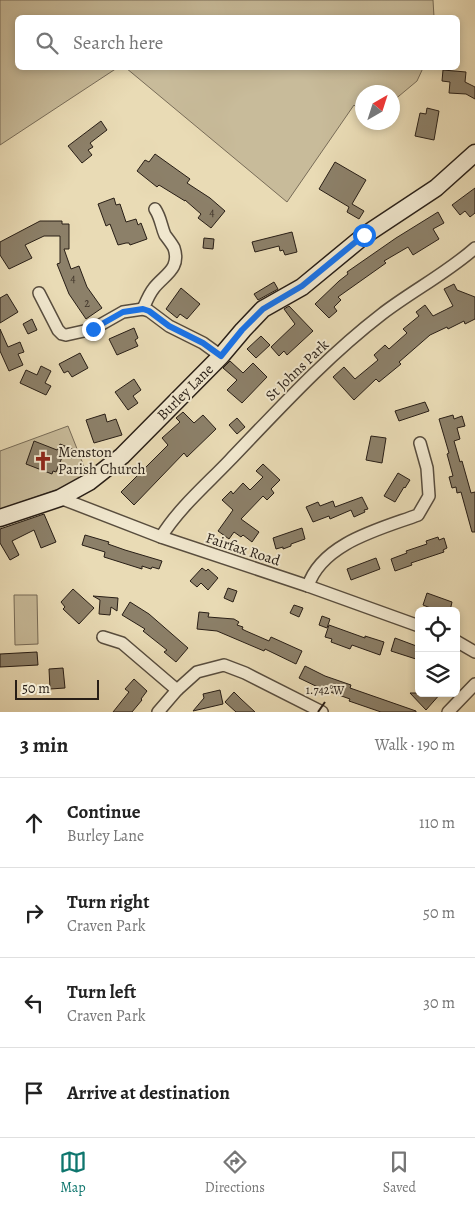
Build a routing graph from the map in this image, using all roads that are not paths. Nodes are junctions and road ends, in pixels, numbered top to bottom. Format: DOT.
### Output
graph roads {
  1 [pos="475,153"];
  2 [pos="155,209"];
  3 [pos="474,252"];
  4 [pos="39,293"];
  5 [pos="143,309"];
  6 [pos="221,356"];
  7 [pos="420,443"];
  8 [pos="60,498"];
  9 [pos="0,518"];
  10 [pos="161,537"];
  11 [pos="308,586"];
  12 [pos="415,625"];
  13 [pos="103,637"];
  14 [pos="460,643"];
  15 [pos="475,652"];
  16 [pos="475,684"];
  17 [pos="177,690"];
  18 [pos="316,711"];
  19 [pos="158,712"];
  20 [pos="448,712"];
  1 -- 6 [label="street, Burley Lane"];
  2 -- 5 [label="street"];
  3 -- 10 [label="street, St Johns Park"];
  4 -- 5 [label="street"];
  5 -- 6 [label="street"];
  6 -- 8 [label="street, Burley Lane"];
  7 -- 11 [label="street"];
  8 -- 9 [label="street, Burley Lane"];
  8 -- 10 [label="street, Fairfax Road"];
  10 -- 11 [label="street, Fairfax Road"];
  11 -- 12 [label="street, Fairfax Road"];
  13 -- 17 [label="street"];
  14 -- 15 [label="street"];
  16 -- 20 [label="street"];
  17 -- 18 [label="street"];
  17 -- 19 [label="street"];
}
